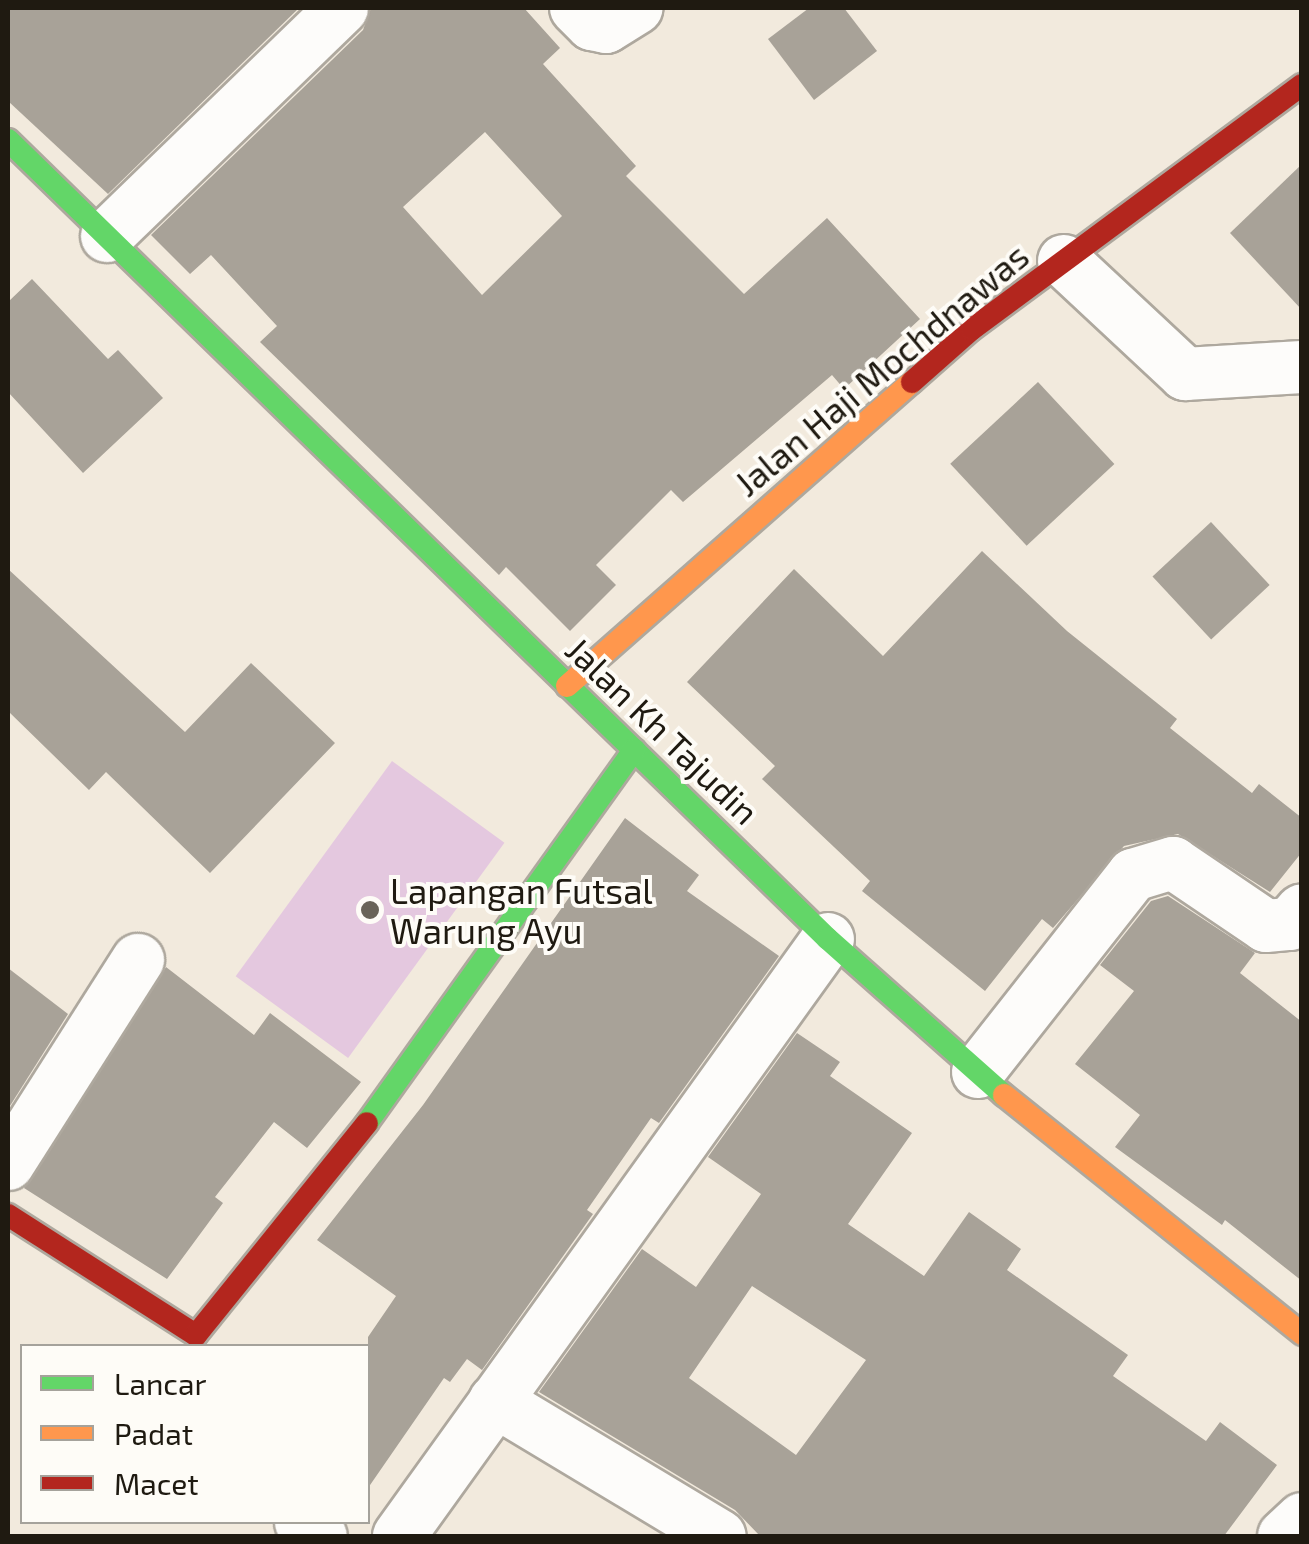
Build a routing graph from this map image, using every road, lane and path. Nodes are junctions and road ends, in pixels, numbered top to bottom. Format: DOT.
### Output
graph roads {
  1 [pos="342,8"];
  2 [pos="576,8"];
  3 [pos="638,8"];
  4 [pos="1302,85"];
  5 [pos="8,140"];
  6 [pos="107,236"];
  7 [pos="1064,261"];
  8 [pos="1302,367"];
  9 [pos="566,686"];
  10 [pos="634,750"];
  11 [pos="1302,910"];
  12 [pos="828,939"];
  13 [pos="138,960"];
  14 [pos="978,1072"];
  15 [pos="8,1164"];
  16 [pos="8,1214"];
  17 [pos="1302,1334"];
  18 [pos="191,1341"];
  19 [pos="496,1401"];
  20 [pos="1302,1519"];
  21 [pos="399,1536"];
  22 [pos="720,1536"];
  23 [pos="1284,1536"];
  1 -- 6 [label="street"];
  2 -- 3 [label="street"];
  4 -- 7 [label="street, Jalan Haji Mochdnawas"];
  5 -- 6 [label="street, Jalan Kh Tajudin"];
  6 -- 9 [label="street, Jalan Kh Tajudin"];
  7 -- 8 [label="street"];
  7 -- 9 [label="street, Jalan Haji Mochdnawas"];
  9 -- 10 [label="street, Jalan Kh Tajudin"];
  10 -- 12 [label="street, Jalan Kh Tajudin"];
  10 -- 18 [label="street"];
  11 -- 14 [label="street"];
  12 -- 14 [label="street, Jalan Kh Tajudin"];
  12 -- 19 [label="street"];
  13 -- 15 [label="street"];
  14 -- 17 [label="street, Jalan Kh Tajudin"];
  16 -- 18 [label="street"];
  19 -- 21 [label="street"];
  19 -- 22 [label="street"];
  20 -- 23 [label="street"];
}
